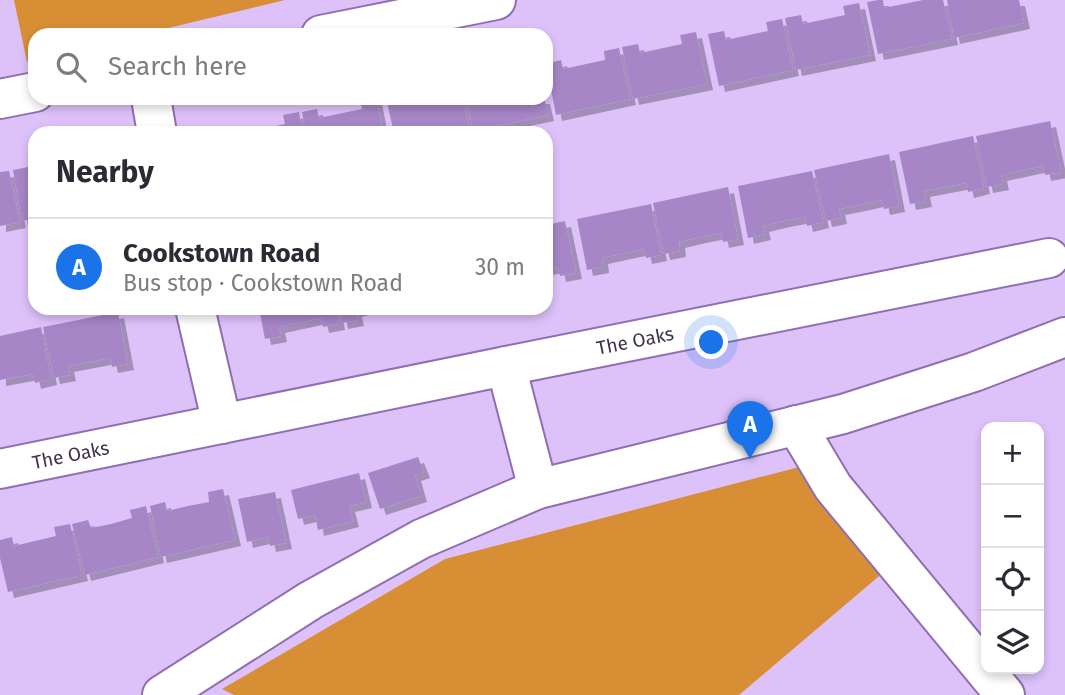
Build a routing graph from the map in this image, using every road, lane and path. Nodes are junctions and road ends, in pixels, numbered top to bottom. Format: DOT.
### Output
graph roads {
  1 [pos="496,0"];
  2 [pos="440,6"];
  3 [pos="350,28"];
  4 [pos="28,93"];
  5 [pos="0,99"];
  6 [pos="151,105"];
  7 [pos="156,126"];
  8 [pos="1049,258"];
  9 [pos="197,315"];
  10 [pos="1065,337"];
  11 [pos="506,366"];
  12 [pos="222,424"];
  13 [pos="796,425"];
  14 [pos="0,469"];
  15 [pos="538,489"];
  16 [pos="162,695"];
  17 [pos="1005,695"];
  1 -- 2 [label="street"];
  2 -- 3 [label="street"];
  4 -- 5 [label="street"];
  6 -- 7 [label="street"];
  8 -- 11 [label="street, The Oaks"];
  9 -- 12 [label="street"];
  10 -- 13 [label="street"];
  11 -- 12 [label="street, The Oaks"];
  11 -- 15 [label="street"];
  12 -- 14 [label="street, The Oaks"];
  13 -- 15 [label="street"];
  13 -- 17 [label="street"];
  15 -- 16 [label="street"];
}
